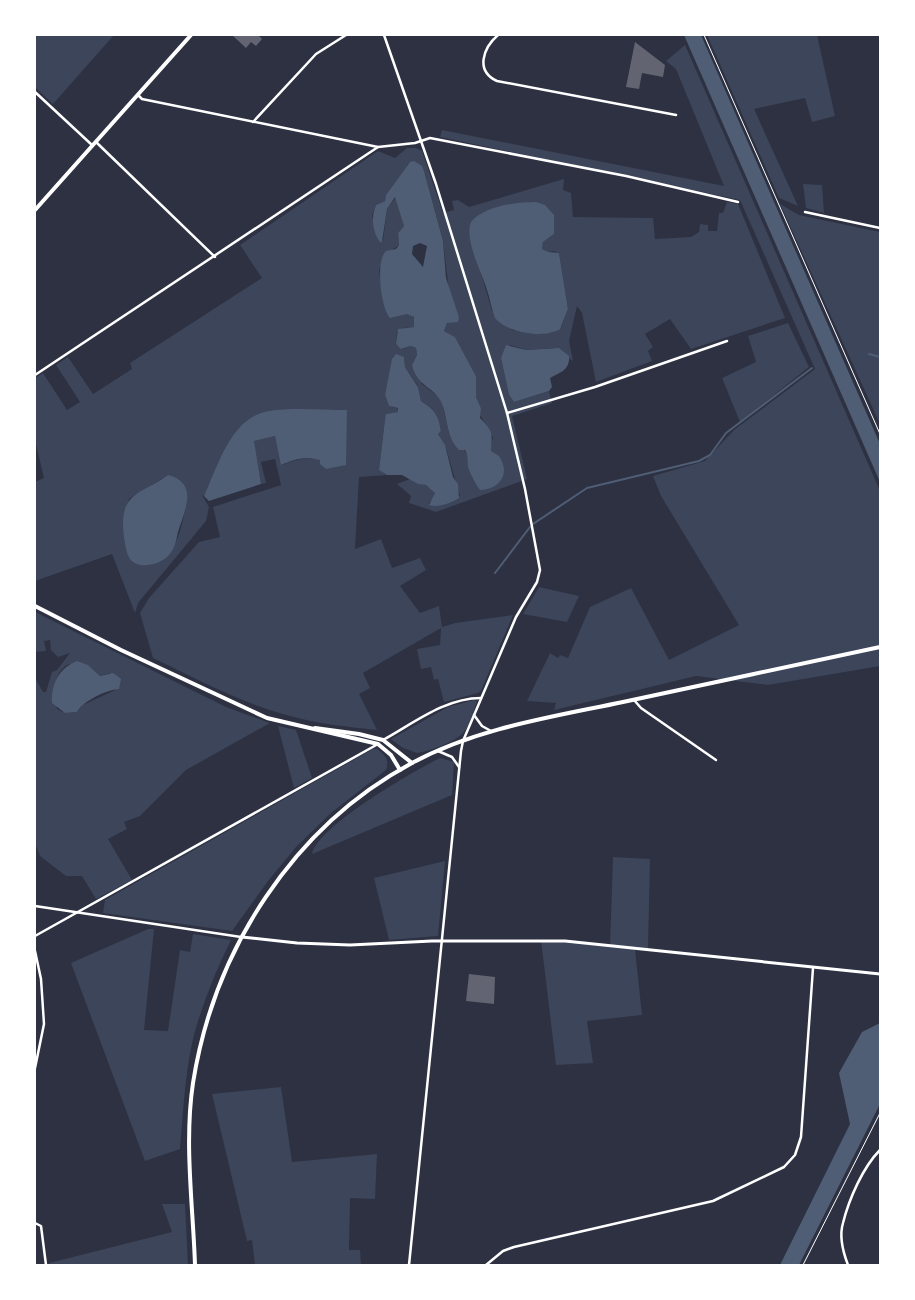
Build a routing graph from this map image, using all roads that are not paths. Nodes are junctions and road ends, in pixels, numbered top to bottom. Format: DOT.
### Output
graph roads {
  1 [pos="191,35"];
  2 [pos="346,35"];
  3 [pos="384,35"];
  4 [pos="498,35"];
  5 [pos="338,37"];
  6 [pos="35,92"];
  7 [pos="138,95"];
  8 [pos="676,115"];
  9 [pos="252,123"];
  10 [pos="422,140"];
  11 [pos="96,141"];
  12 [pos="92,146"];
  13 [pos="378,147"];
  14 [pos="738,202"];
  15 [pos="35,210"];
  16 [pos="805,212"];
  17 [pos="880,228"];
  18 [pos="215,257"];
  19 [pos="726,341"];
  20 [pos="35,375"];
  21 [pos="507,414"];
  22 [pos="35,606"];
  23 [pos="880,647"];
  24 [pos="481,698"];
  25 [pos="634,700"];
  26 [pos="474,715"];
  27 [pos="307,728"];
  28 [pos="491,731"];
  29 [pos="384,740"];
  30 [pos="463,741"];
  31 [pos="378,744"];
  32 [pos="438,750"];
  33 [pos="716,760"];
  34 [pos="412,763"];
  35 [pos="460,768"];
  36 [pos="400,770"];
  37 [pos="35,906"];
  38 [pos="74,913"];
  39 [pos="35,936"];
  40 [pos="241,937"];
  41 [pos="441,942"];
  42 [pos="35,951"];
  43 [pos="814,968"];
  44 [pos="880,974"];
  45 [pos="35,1068"];
  46 [pos="880,1150"];
  47 [pos="35,1223"];
  48 [pos="46,1265"];
  49 [pos="195,1265"];
  50 [pos="409,1265"];
  51 [pos="486,1265"];
  52 [pos="848,1265"];
  1 -- 7 [label="main road"];
  2 -- 5 [label="street"];
  3 -- 10 [label="street"];
  4 -- 8 [label="street"];
  5 -- 9 [label="street"];
  6 -- 12 [label="street"];
  7 -- 9 [label="street"];
  7 -- 11 [label="main road"];
  9 -- 13 [label="street"];
  10 -- 13 [label="street"];
  10 -- 14 [label="street"];
  10 -- 21 [label="street"];
  11 -- 12 [label="main road"];
  11 -- 18 [label="street"];
  12 -- 15 [label="main road"];
  13 -- 18 [label="street"];
  16 -- 17 [label="street"];
  18 -- 20 [label="street"];
  19 -- 21 [label="street"];
  21 -- 24 [label="street"];
  22 -- 27 [label="main road"];
  23 -- 25 [label="main road"];
  24 -- 26 [label="street"];
  24 -- 29 [label="street"];
  25 -- 28 [label="main road"];
  25 -- 33 [label="street"];
  26 -- 28 [label="street"];
  26 -- 30 [label="street"];
  27 -- 29 [label="main road"];
  27 -- 31 [label="main road"];
  28 -- 30 [label="main road"];
  29 -- 34 [label="main road"];
  30 -- 32 [label="main road"];
  30 -- 35 [label="street"];
  31 -- 36 [label="main road"];
  31 -- 38 [label="street"];
  32 -- 34 [label="main road"];
  32 -- 35 [label="street"];
  34 -- 36 [label="main road"];
  35 -- 41 [label="street"];
  36 -- 40 [label="main road"];
  37 -- 38 [label="street"];
  38 -- 39 [label="street"];
  38 -- 40 [label="street"];
  40 -- 41 [label="street"];
  40 -- 49 [label="main road"];
  41 -- 43 [label="street"];
  41 -- 50 [label="street"];
  42 -- 45 [label="street"];
  43 -- 44 [label="street"];
  43 -- 51 [label="street"];
  46 -- 52 [label="street"];
  47 -- 48 [label="street"];
}
